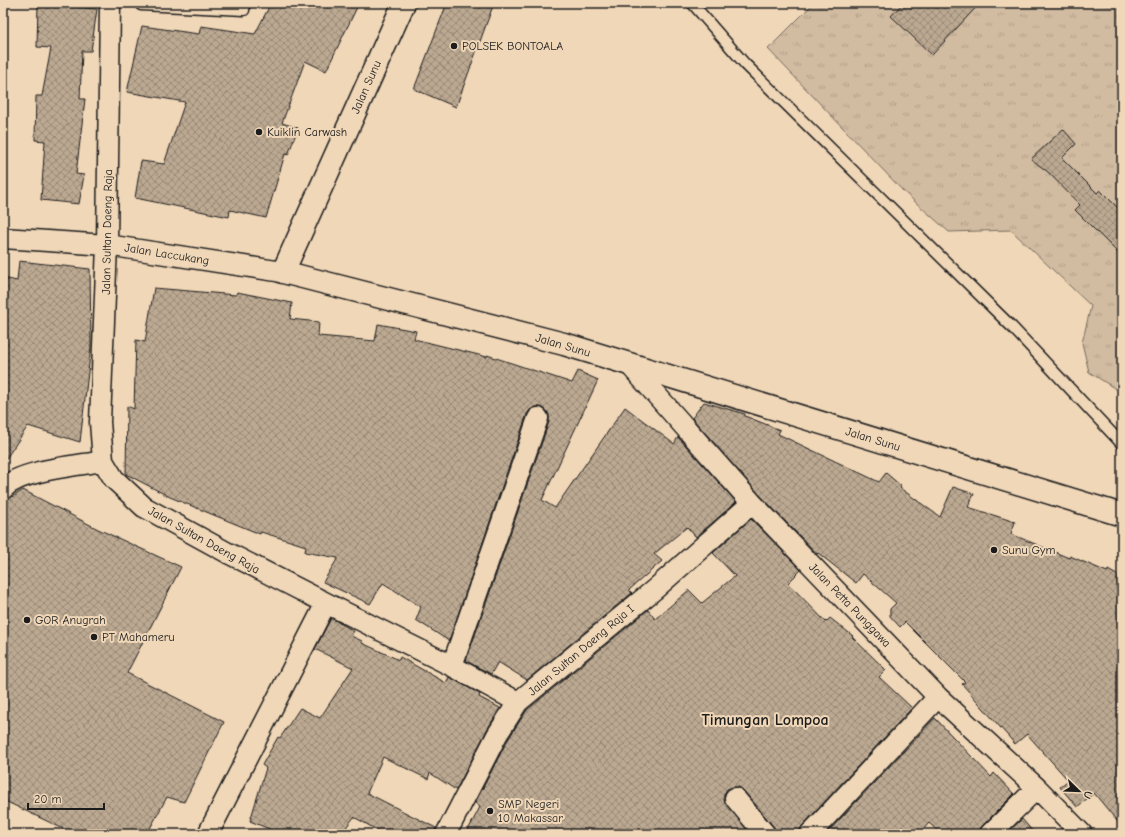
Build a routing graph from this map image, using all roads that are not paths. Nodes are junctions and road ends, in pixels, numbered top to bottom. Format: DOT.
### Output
graph roads {
  1 [pos="110,3"];
  2 [pos="141,3"];
  3 [pos="245,3"];
  4 [pos="404,3"];
  5 [pos="692,3"];
  6 [pos="3,238"];
  7 [pos="107,245"];
  8 [pos="283,272"];
  9 [pos="629,364"];
  10 [pos="538,418"];
  11 [pos="1122,444"];
  12 [pos="103,461"];
  13 [pos="3,489"];
  14 [pos="752,503"];
  15 [pos="1122,515"];
  16 [pos="326,603"];
  17 [pos="452,666"];
  18 [pos="938,698"];
  19 [pos="518,702"];
  20 [pos="1038,788"];
  21 [pos="735,798"];
  22 [pos="208,834"];
  23 [pos="446,834"];
  24 [pos="765,834"];
  25 [pos="810,834"];
  26 [pos="990,834"];
  27 [pos="1082,834"];
  1 -- 7 [label="street, Jalan Sultan Daeng Raja"];
  2 -- 3 [label="lane"];
  4 -- 8 [label="main road, Jalan Sunu"];
  5 -- 11 [label="lane"];
  6 -- 7 [label="street, Jalan Laccukang"];
  7 -- 8 [label="street, Jalan Laccukang"];
  7 -- 12 [label="street, Jalan Sultan Daeng Raja"];
  8 -- 9 [label="main road, Jalan Sunu"];
  9 -- 14 [label="street, Jalan Petta Punggawa"];
  9 -- 15 [label="main road, Jalan Sunu"];
  10 -- 17 [label="street"];
  12 -- 13 [label="street"];
  12 -- 16 [label="street, Jalan Sultan Daeng Raja"];
  14 -- 18 [label="street, Jalan Petta Punggawa"];
  14 -- 19 [label="street, Jalan Sultan Daeng Raja I"];
  16 -- 17 [label="street, Jalan Sultan Daeng Raja I"];
  16 -- 22 [label="street"];
  17 -- 19 [label="street, Jalan Sultan Daeng Raja I"];
  18 -- 20 [label="street, Jalan Petta Punggawa"];
  18 -- 25 [label="street"];
  19 -- 23 [label="street"];
  20 -- 26 [label="street"];
  20 -- 27 [label="street, Jalan Petta Punggawa"];
  21 -- 24 [label="street"];
}
